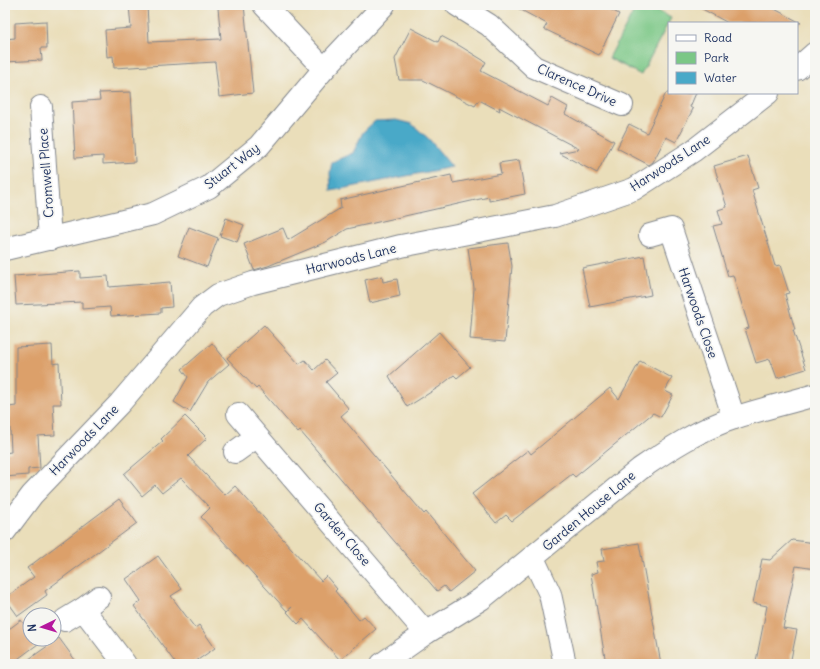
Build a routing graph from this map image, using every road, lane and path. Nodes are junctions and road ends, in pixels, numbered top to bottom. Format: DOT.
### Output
graph roads {
  1 [pos="264,5"];
  2 [pos="384,5"];
  3 [pos="458,5"];
  4 [pos="815,53"];
  5 [pos="324,69"];
  6 [pos="798,69"];
  7 [pos="767,94"];
  8 [pos="622,105"];
  9 [pos="41,107"];
  10 [pos="650,235"];
  11 [pos="50,239"];
  12 [pos="5,249"];
  13 [pos="815,395"];
  14 [pos="238,414"];
  15 [pos="734,418"];
  16 [pos="256,436"];
  17 [pos="235,452"];
  18 [pos="5,531"];
  19 [pos="533,558"];
  20 [pos="65,620"];
  21 [pos="426,633"];
  22 [pos="125,664"];
  23 [pos="382,664"];
  24 [pos="565,664"];
  1 -- 5 [label="street"];
  2 -- 5 [label="street, Stuart Way"];
  3 -- 8 [label="street, Clarence Drive"];
  4 -- 6 [label="street"];
  5 -- 11 [label="street, Stuart Way"];
  7 -- 18 [label="street, Harwoods Lane"];
  9 -- 11 [label="street, Cromwell Place"];
  10 -- 15 [label="street, Harwoods Close"];
  11 -- 12 [label="street, Stuart Way"];
  13 -- 15 [label="street, Garden House Lane"];
  14 -- 16 [label="street, Garden Close"];
  15 -- 19 [label="street, Garden House Lane"];
  16 -- 17 [label="street"];
  16 -- 21 [label="street, Garden Close"];
  19 -- 21 [label="street, Garden House Lane"];
  19 -- 24 [label="street"];
  20 -- 22 [label="street"];
  21 -- 23 [label="street, Garden House Lane"];
}
